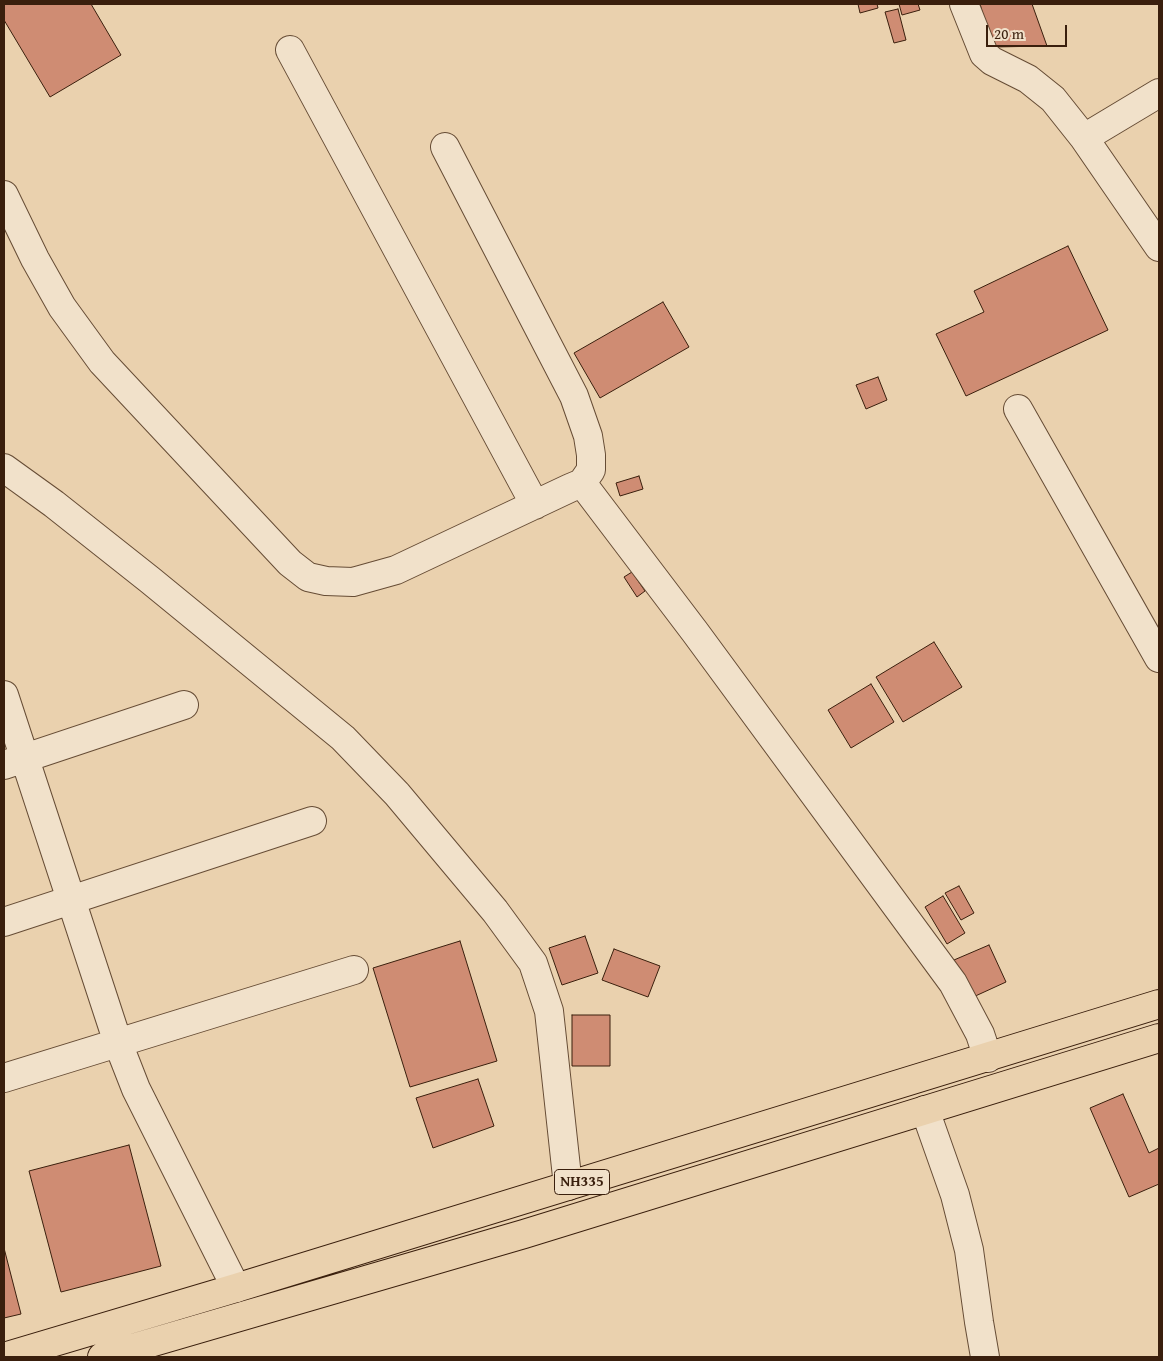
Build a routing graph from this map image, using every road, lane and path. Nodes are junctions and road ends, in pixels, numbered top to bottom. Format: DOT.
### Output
graph roads {
  1 [pos="964,4"];
  2 [pos="290,50"];
  3 [pos="1159,93"];
  4 [pos="1084,138"];
  5 [pos="445,148"];
  6 [pos="4,195"];
  7 [pos="1159,247"];
  8 [pos="1018,409"];
  9 [pos="4,468"];
  10 [pos="582,483"];
  11 [pos="534,505"];
  12 [pos="1159,658"];
  13 [pos="4,695"];
  14 [pos="184,705"];
  15 [pos="14,761"];
  16 [pos="312,821"];
  17 [pos="72,899"];
  18 [pos="4,922"];
  19 [pos="354,970"];
  20 [pos="1159,1004"];
  21 [pos="1159,1038"];
  22 [pos="118,1043"];
  23 [pos="988,1058"];
  24 [pos="4,1078"];
  25 [pos="925,1110"];
  26 [pos="568,1186"];
  27 [pos="236,1288"];
  28 [pos="4,1357"];
  29 [pos="102,1357"];
  30 [pos="985,1357"];
  1 -- 4 [label="street"];
  2 -- 11 [label="street"];
  3 -- 4 [label="street"];
  4 -- 7 [label="street"];
  5 -- 10 [label="street"];
  6 -- 11 [label="street"];
  8 -- 12 [label="street"];
  9 -- 26 [label="street"];
  10 -- 11 [label="street"];
  10 -- 23 [label="street"];
  13 -- 15 [label="street"];
  14 -- 15 [label="street"];
  15 -- 17 [label="street"];
  16 -- 17 [label="street"];
  17 -- 18 [label="street"];
  17 -- 22 [label="street"];
  19 -- 22 [label="street"];
  20 -- 23 [label="highway, NH335"];
  21 -- 25 [label="highway, NH335"];
  22 -- 24 [label="street"];
  22 -- 27 [label="street"];
  23 -- 26 [label="highway, NH335"];
  25 -- 29 [label="highway, NH335"];
  25 -- 30 [label="street"];
  26 -- 27 [label="highway, NH335"];
  27 -- 28 [label="highway, NH335"];
}
